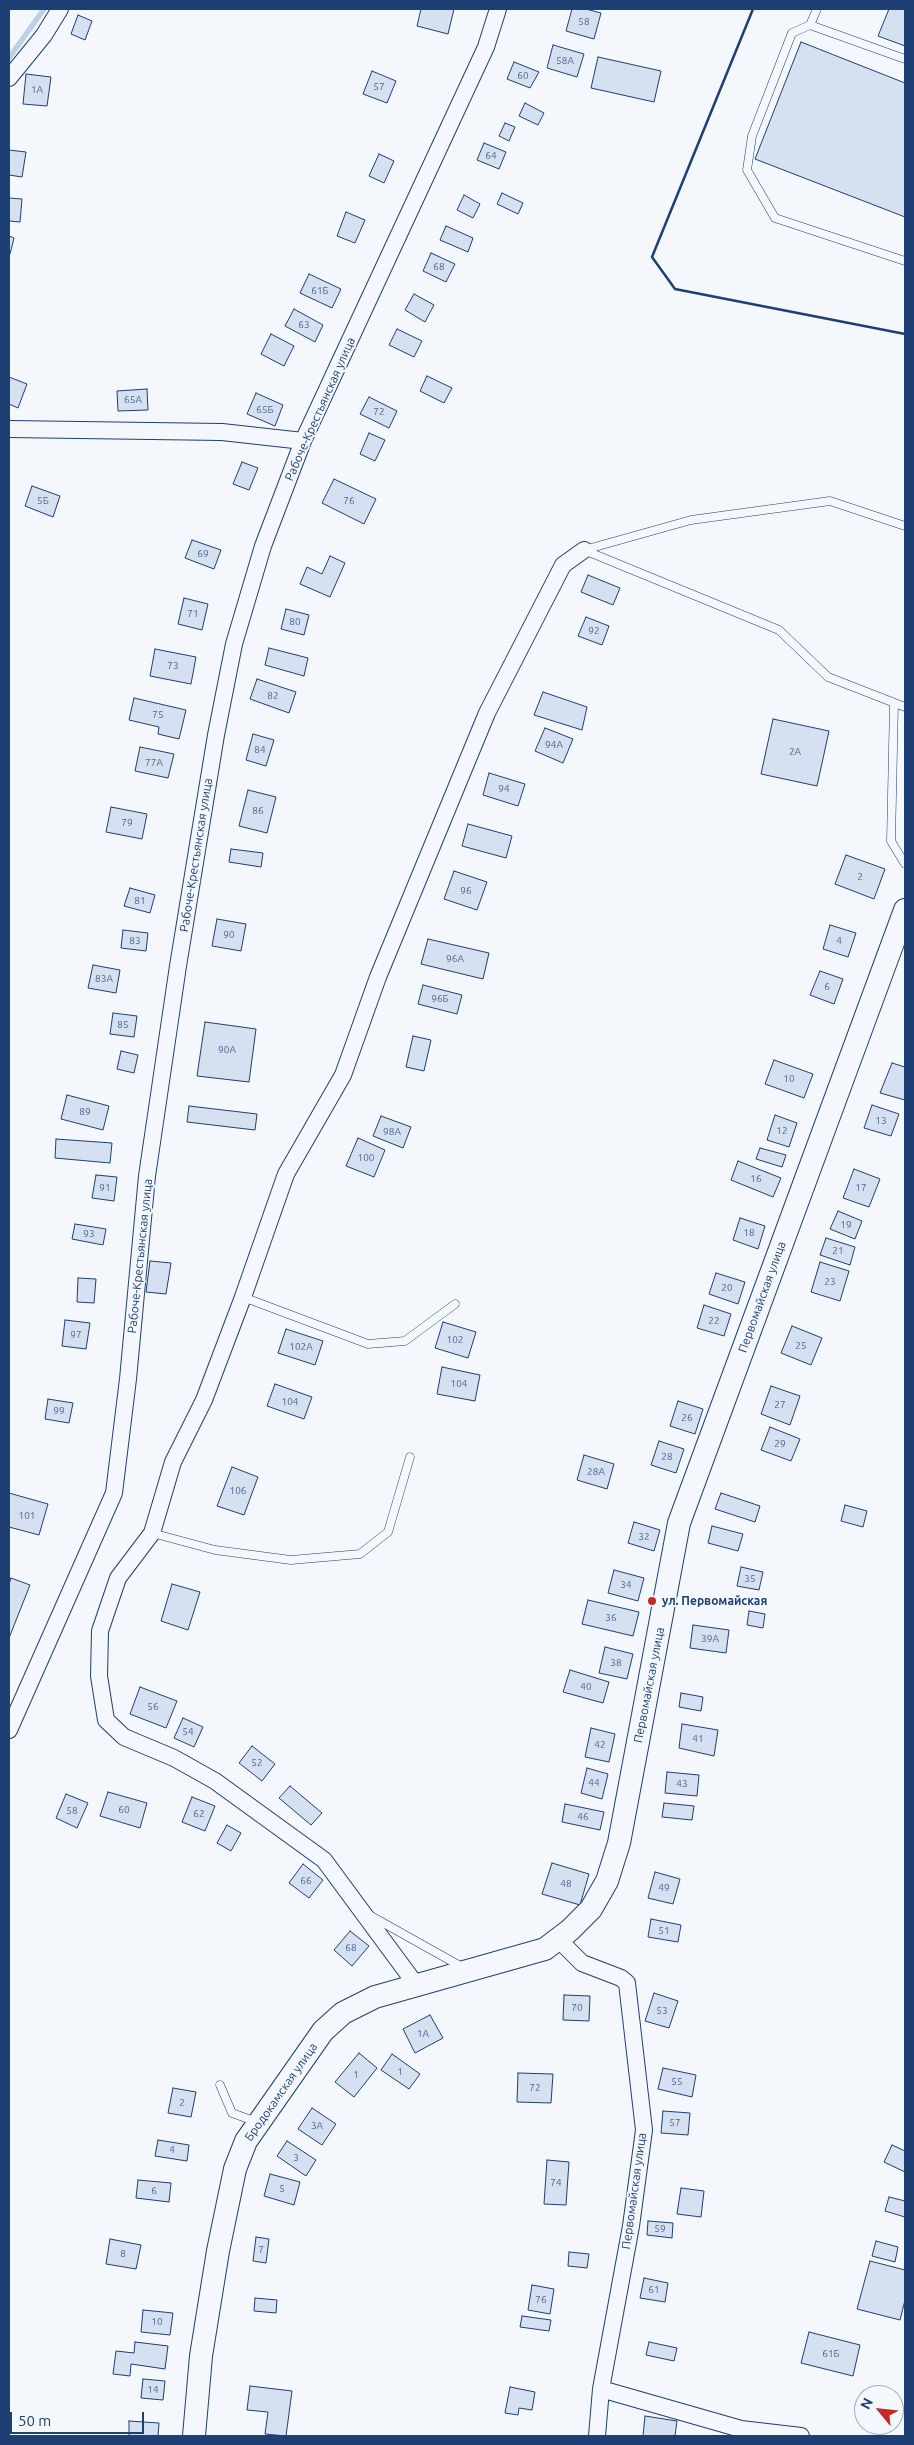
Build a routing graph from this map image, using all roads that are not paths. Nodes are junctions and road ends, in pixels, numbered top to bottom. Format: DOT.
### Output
graph roads {
  1 [pos="60,9"];
  2 [pos="498,9"];
  3 [pos="816,9"];
  4 [pos="810,25"];
  5 [pos="905,59"];
  6 [pos="9,78"];
  7 [pos="905,261"];
  8 [pos="9,429"];
  9 [pos="303,441"];
  10 [pos="905,526"];
  11 [pos="584,550"];
  12 [pos="894,703"];
  13 [pos="905,707"];
  14 [pos="905,864"];
  15 [pos="905,910"];
  16 [pos="243,1297"];
  17 [pos="455,1304"];
  18 [pos="410,1457"];
  19 [pos="152,1534"];
  20 [pos="9,1730"];
  21 [pos="361,1911"];
  22 [pos="559,1940"];
  23 [pos="469,1971"];
  24 [pos="417,1986"];
  25 [pos="220,2085"];
  26 [pos="258,2123"];
  27 [pos="601,2389"];
  28 [pos="194,2436"];
  29 [pos="597,2436"];
  30 [pos="801,2436"];
  1 -- 6 [label="street"];
  2 -- 9 [label="street, Рабоче-Крестьянская улица"];
  3 -- 4 [label="lane"];
  4 -- 5 [label="lane"];
  4 -- 7 [label="lane"];
  8 -- 9 [label="street"];
  9 -- 20 [label="street, Рабоче-Крестьянская улица"];
  10 -- 11 [label="lane"];
  11 -- 12 [label="lane"];
  11 -- 16 [label="street"];
  12 -- 13 [label="lane"];
  12 -- 14 [label="lane"];
  15 -- 22 [label="street, Первомайская улица"];
  16 -- 17 [label="lane"];
  16 -- 19 [label="street"];
  18 -- 19 [label="lane"];
  19 -- 21 [label="street"];
  21 -- 23 [label="lane"];
  21 -- 24 [label="street"];
  22 -- 23 [label="street, Бродокамская улица"];
  22 -- 27 [label="street, Первомайская улица"];
  23 -- 24 [label="street, Бродокамская улица"];
  24 -- 26 [label="street, Бродокамская улица"];
  25 -- 26 [label="lane"];
  26 -- 28 [label="street, Бродокамская улица"];
  27 -- 29 [label="street, Первомайская улица"];
  27 -- 30 [label="street"];
}
